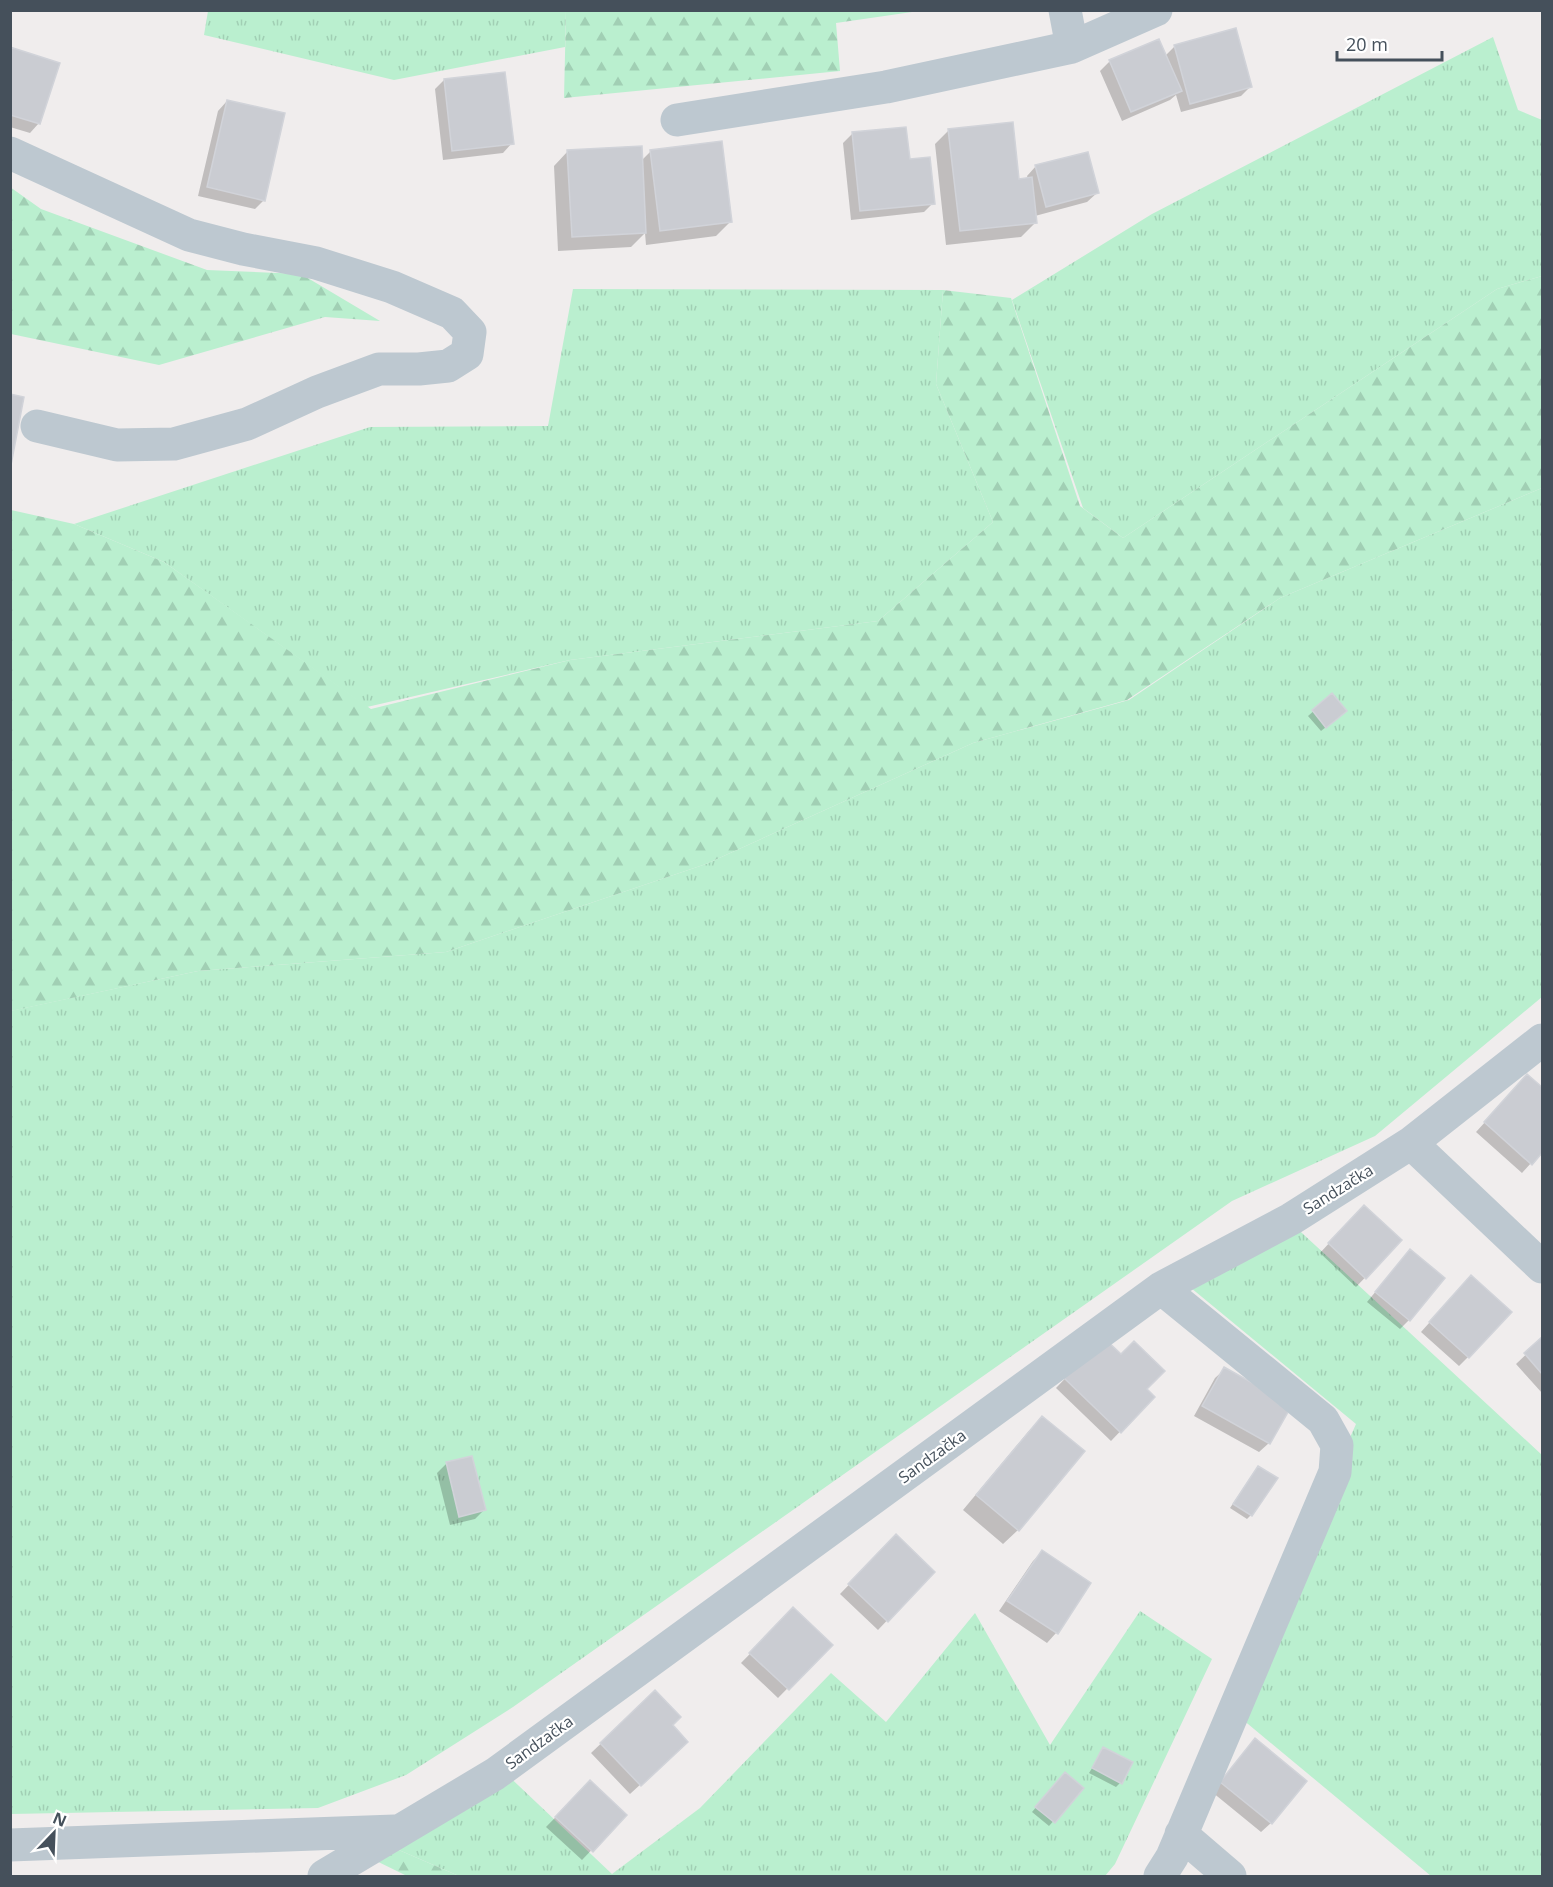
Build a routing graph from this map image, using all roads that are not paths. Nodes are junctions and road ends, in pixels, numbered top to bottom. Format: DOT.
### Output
graph roads {
  1 [pos="1065,10"];
  2 [pos="1156,10"];
  3 [pos="1072,48"];
  4 [pos="677,120"];
  5 [pos="10,153"];
  6 [pos="37,426"];
  7 [pos="1542,1040"];
  8 [pos="1411,1143"];
  9 [pos="1542,1267"];
  10 [pos="1161,1288"];
  11 [pos="399,1830"];
  12 [pos="1181,1833"];
  13 [pos="10,1845"];
  14 [pos="324,1876"];
  15 [pos="1160,1876"];
  16 [pos="1230,1876"];
  1 -- 3 [label="street"];
  2 -- 3 [label="street"];
  3 -- 4 [label="street"];
  5 -- 6 [label="street"];
  7 -- 8 [label="street, Sandzačka"];
  8 -- 9 [label="street"];
  8 -- 10 [label="street, Sandzačka"];
  10 -- 11 [label="street, Sandzačka"];
  10 -- 12 [label="street"];
  11 -- 13 [label="street"];
  11 -- 14 [label="street, Sandzačka"];
  12 -- 15 [label="street"];
  12 -- 16 [label="street"];
}
